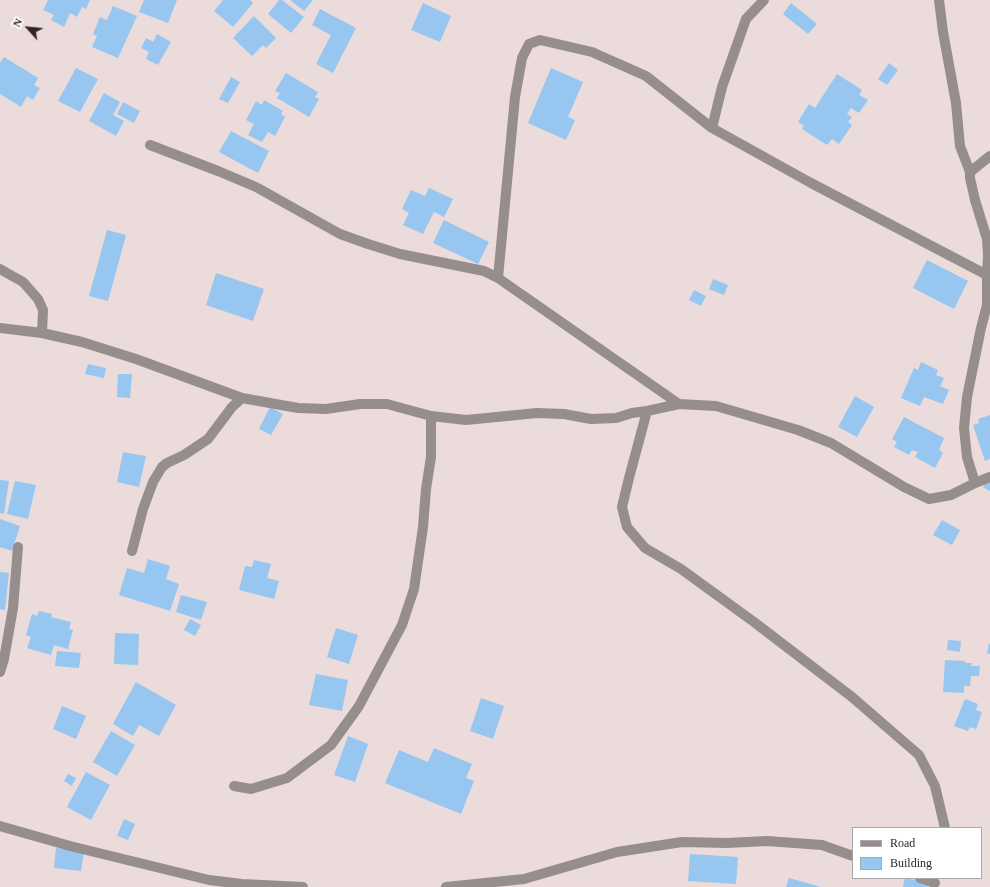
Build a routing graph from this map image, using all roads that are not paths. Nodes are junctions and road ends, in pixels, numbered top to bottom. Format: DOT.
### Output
graph roads {
  1 [pos="764,0"];
  2 [pos="939,0"];
  3 [pos="712,128"];
  4 [pos="150,145"];
  5 [pos="990,156"];
  6 [pos="970,172"];
  7 [pos="0,269"];
  8 [pos="987,275"];
  9 [pos="498,278"];
  10 [pos="0,328"];
  11 [pos="42,333"];
  12 [pos="242,398"];
  13 [pos="679,404"];
  14 [pos="647,411"];
  15 [pos="431,416"];
  16 [pos="990,477"];
  17 [pos="975,483"];
  18 [pos="18,547"];
  19 [pos="132,551"];
  20 [pos="0,672"];
  21 [pos="234,786"];
  22 [pos="0,826"];
  23 [pos="945,827"];
  24 [pos="852,856"];
  25 [pos="923,879"];
  26 [pos="936,883"];
  27 [pos="303,887"];
  28 [pos="446,887"];
  1 -- 3 [label="street"];
  2 -- 6 [label="street"];
  3 -- 8 [label="street"];
  3 -- 9 [label="street"];
  4 -- 9 [label="street"];
  5 -- 6 [label="street"];
  6 -- 8 [label="street"];
  7 -- 11 [label="street"];
  8 -- 17 [label="street"];
  9 -- 13 [label="street"];
  10 -- 11 [label="street"];
  11 -- 12 [label="street"];
  12 -- 15 [label="street"];
  12 -- 19 [label="street"];
  13 -- 14 [label="street"];
  13 -- 17 [label="street"];
  14 -- 15 [label="street"];
  14 -- 23 [label="street"];
  15 -- 21 [label="street"];
  16 -- 17 [label="street"];
  18 -- 20 [label="street"];
  22 -- 27 [label="street"];
  24 -- 28 [label="street"];
  25 -- 26 [label="street"];
}
